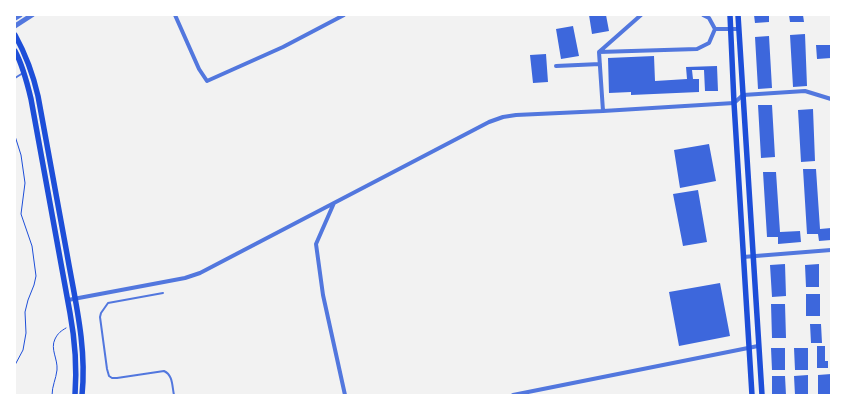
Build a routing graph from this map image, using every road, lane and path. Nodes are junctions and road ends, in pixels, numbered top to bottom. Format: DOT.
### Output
graph roads {
  1 [pos="20,15"];
  2 [pos="32,15"];
  3 [pos="175,15"];
  4 [pos="344,15"];
  5 [pos="641,15"];
  6 [pos="703,15"];
  7 [pos="730,15"];
  8 [pos="738,15"];
  9 [pos="15,18"];
  10 [pos="15,26"];
  11 [pos="715,29"];
  12 [pos="731,29"];
  13 [pos="739,29"];
  14 [pos="15,35"];
  15 [pos="15,51"];
  16 [pos="599,52"];
  17 [pos="600,64"];
  18 [pos="556,66"];
  19 [pos="24,73"];
  20 [pos="15,78"];
  21 [pos="743,95"];
  22 [pos="831,99"];
  23 [pos="734,103"];
  24 [pos="603,111"];
  25 [pos="15,136"];
  26 [pos="334,203"];
  27 [pos="831,250"];
  28 [pos="753,256"];
  29 [pos="744,257"];
  30 [pos="163,293"];
  31 [pos="75,299"];
  32 [pos="68,300"];
  33 [pos="72,326"];
  34 [pos="758,346"];
  35 [pos="749,348"];
  36 [pos="15,366"];
  37 [pos="52,395"];
  38 [pos="74,395"];
  39 [pos="82,395"];
  40 [pos="174,395"];
  41 [pos="345,395"];
  42 [pos="513,395"];
  43 [pos="752,395"];
  44 [pos="762,395"];
  1 -- 9 [label="street"];
  2 -- 10 [label="street"];
  3 -- 4 [label="street"];
  5 -- 16 [label="street"];
  6 -- 11 [label="street"];
  7 -- 12 [label="main road"];
  8 -- 13 [label="main road"];
  11 -- 12 [label="street"];
  11 -- 16 [label="street"];
  12 -- 13 [label="street"];
  12 -- 23 [label="main road"];
  13 -- 21 [label="main road"];
  14 -- 31 [label="main road"];
  15 -- 19 [label="main road"];
  16 -- 17 [label="street"];
  17 -- 18 [label="street"];
  17 -- 24 [label="street"];
  19 -- 20 [label="lane"];
  19 -- 32 [label="main road"];
  21 -- 22 [label="street"];
  21 -- 23 [label="street"];
  21 -- 28 [label="main road"];
  23 -- 24 [label="street"];
  23 -- 29 [label="main road"];
  24 -- 26 [label="street"];
  25 -- 36 [label="path"];
  26 -- 31 [label="street"];
  26 -- 41 [label="street"];
  27 -- 28 [label="street"];
  28 -- 29 [label="street"];
  28 -- 34 [label="main road"];
  29 -- 35 [label="main road"];
  30 -- 40 [label="lane"];
  31 -- 32 [label="street"];
  31 -- 39 [label="main road"];
  32 -- 33 [label="main road"];
  33 -- 37 [label="path"];
  33 -- 38 [label="main road"];
  34 -- 35 [label="street"];
  34 -- 44 [label="main road"];
  35 -- 42 [label="street"];
  35 -- 43 [label="main road"];
}
